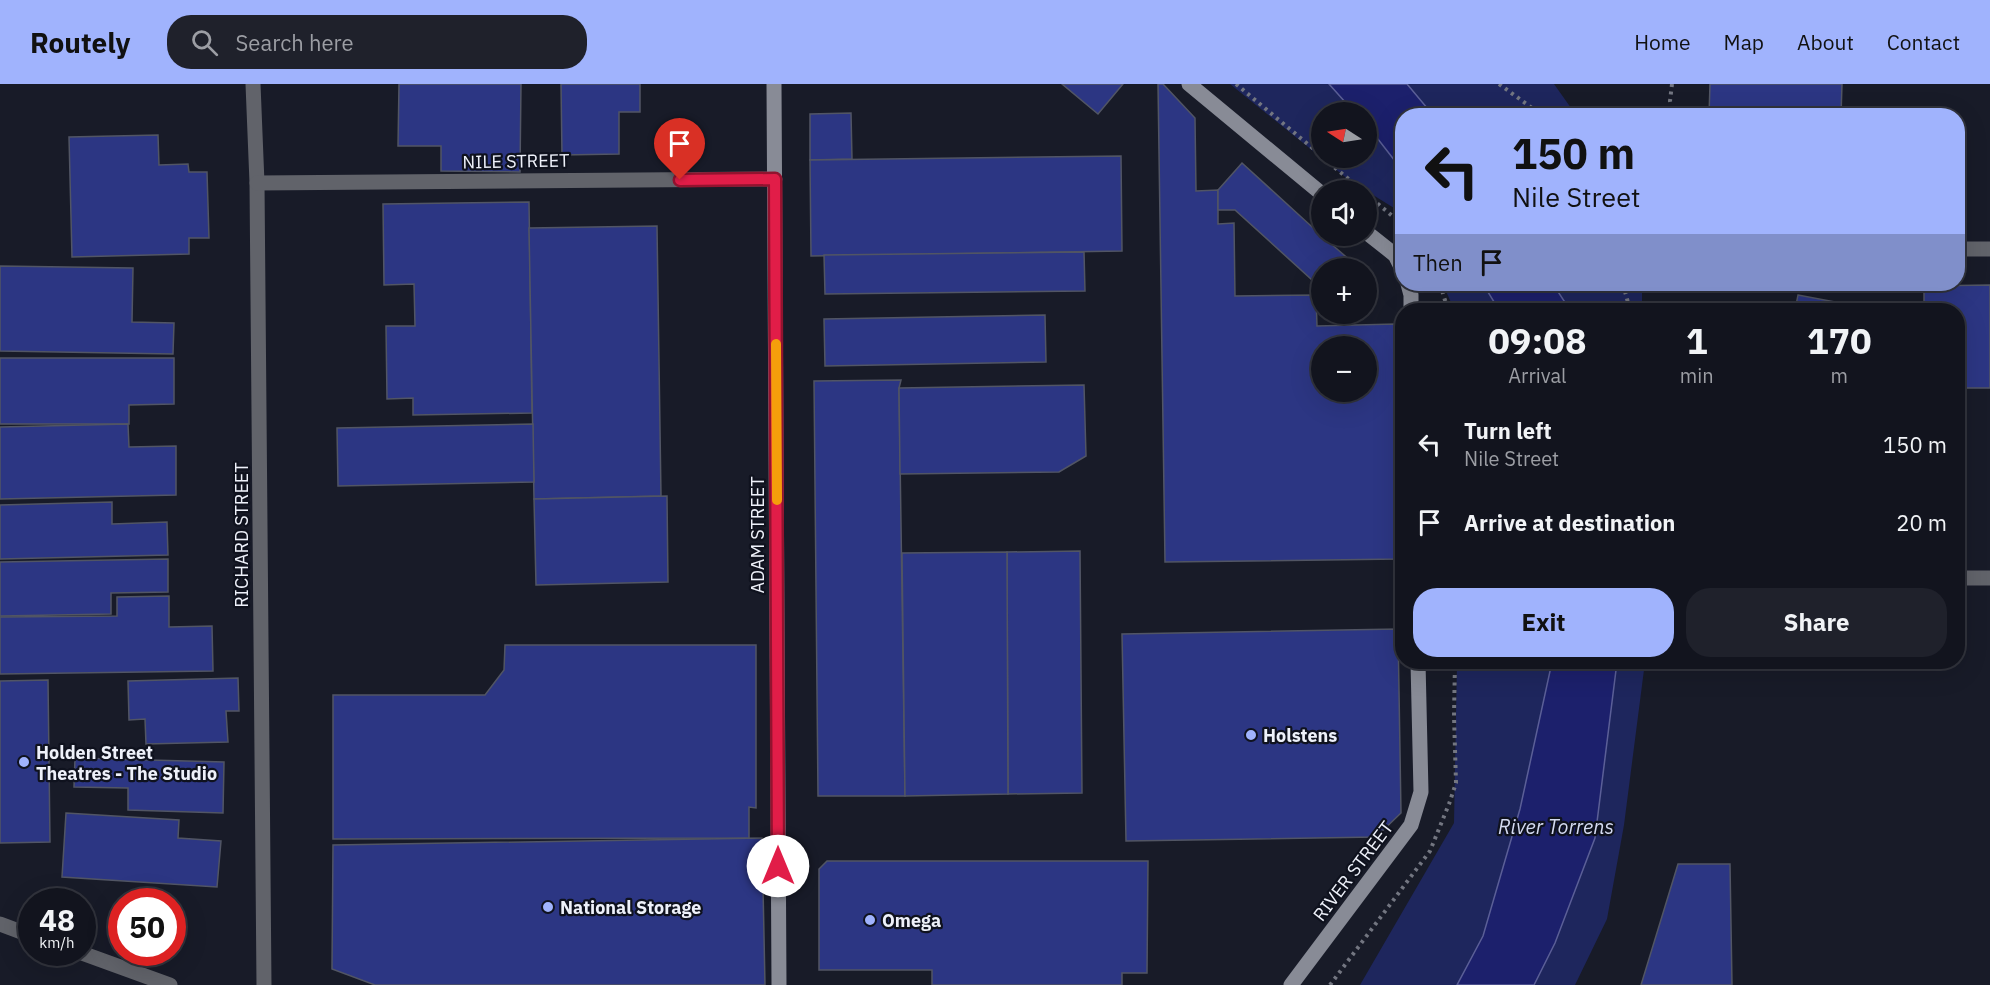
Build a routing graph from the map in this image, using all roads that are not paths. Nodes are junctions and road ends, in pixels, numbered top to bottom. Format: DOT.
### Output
graph roads {
  1 [pos="254,84"];
  2 [pos="774,84"];
  3 [pos="1189,84"];
  4 [pos="775,179"];
  5 [pos="257,183"];
  6 [pos="1311,185"];
  7 [pos="1377,241"];
  8 [pos="1965,249"];
  9 [pos="1990,249"];
  10 [pos="1395,255"];
  11 [pos="1965,578"];
  12 [pos="1990,578"];
  13 [pos="1418,669"];
  14 [pos="0,924"];
  15 [pos="18,931"];
  16 [pos="96,958"];
  17 [pos="170,985"];
  18 [pos="264,985"];
  19 [pos="779,985"];
  20 [pos="1291,985"];
  1 -- 5 [label="street, RICHARD STREET"];
  2 -- 4 [label="main road, ADAM STREET"];
  3 -- 6 [label="main road"];
  4 -- 5 [label="street, NILE STREET"];
  4 -- 19 [label="main road, ADAM STREET"];
  5 -- 18 [label="street, RICHARD STREET"];
  7 -- 10 [label="main road"];
  8 -- 9 [label="street"];
  11 -- 12 [label="street"];
  13 -- 20 [label="main road, RIVER STREET"];
  14 -- 15 [label="street"];
  16 -- 17 [label="street"];
}
